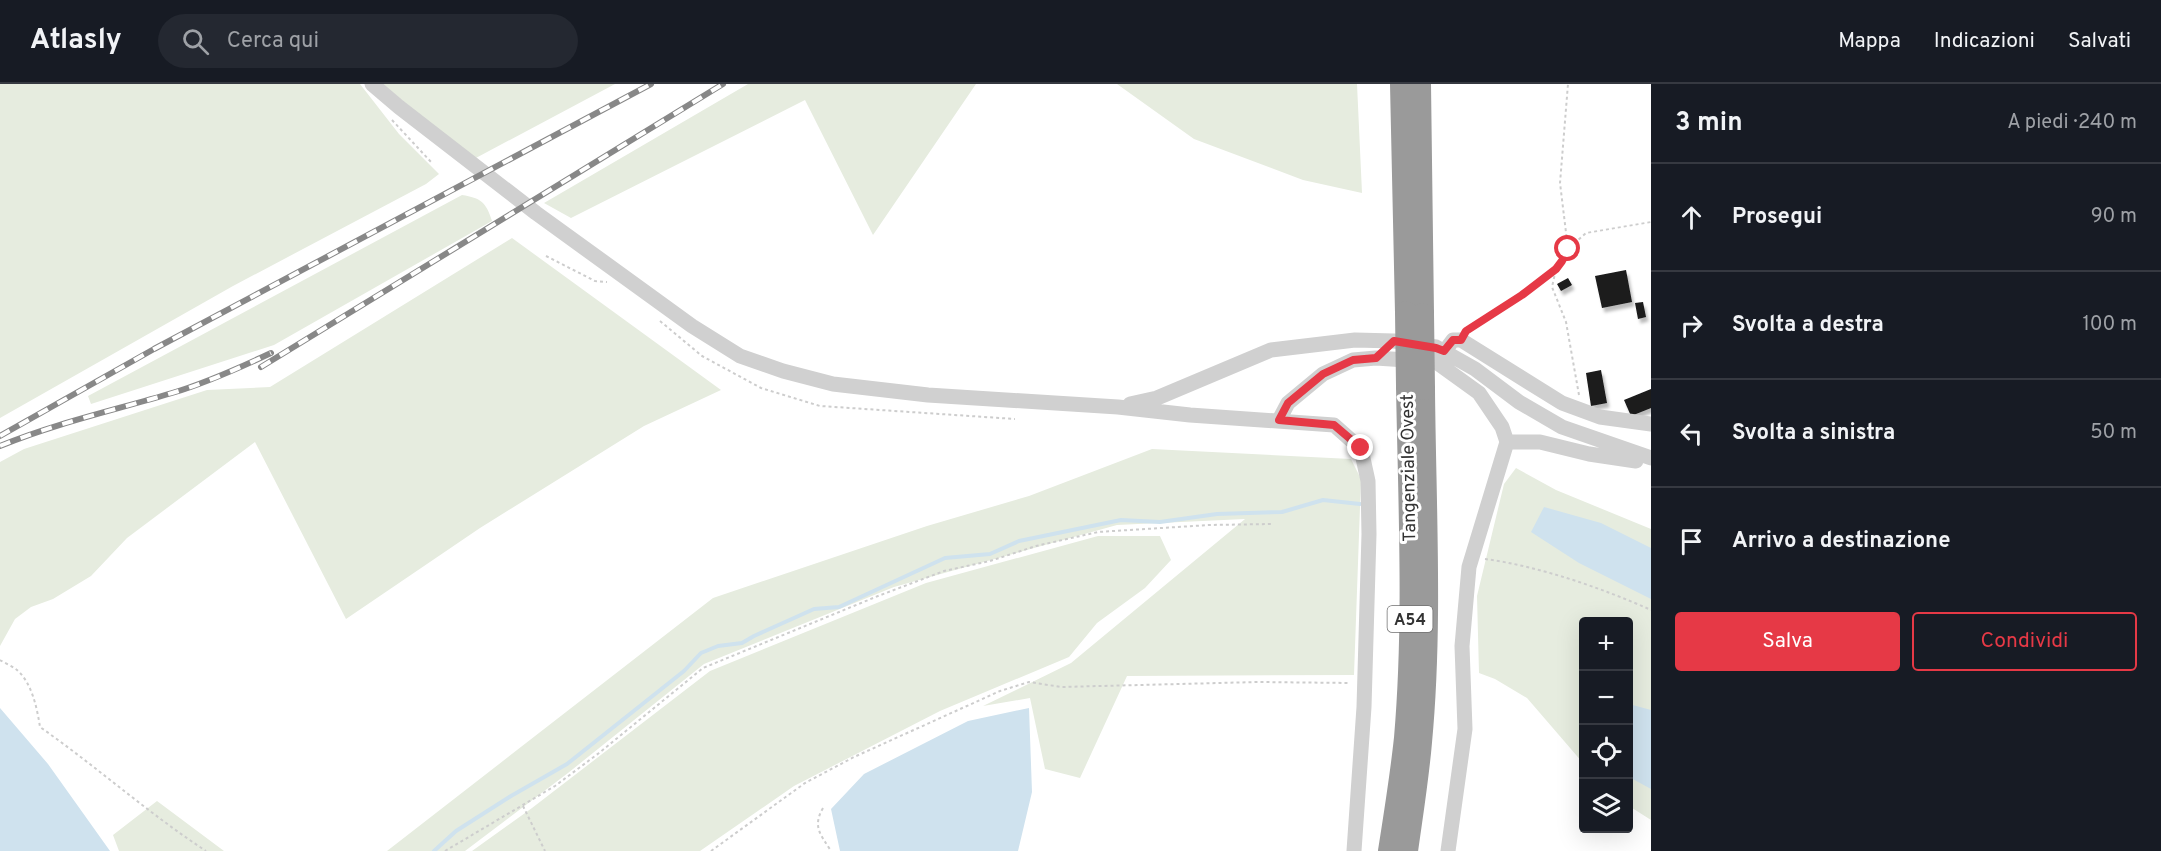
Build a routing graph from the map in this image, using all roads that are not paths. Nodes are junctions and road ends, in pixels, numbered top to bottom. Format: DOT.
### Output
graph roads {
  1 [pos="372,84"];
  2 [pos="1401,84"];
  3 [pos="1420,84"];
  4 [pos="1414,313"];
  5 [pos="1394,341"];
  6 [pos="1444,351"];
  7 [pos="1376,358"];
  8 [pos="1416,388"];
  9 [pos="1177,390"];
  10 [pos="1118,407"];
  11 [pos="1190,414"];
  12 [pos="1279,420"];
  13 [pos="1651,424"];
  14 [pos="1507,442"];
  15 [pos="1651,460"];
  16 [pos="1354,851"];
  17 [pos="1389,851"];
  18 [pos="1407,851"];
  19 [pos="1448,851"];
  1 -- 10 [label="street"];
  2 -- 4 [label="highway, Tangenziale Ovest / A54"];
  3 -- 4 [label="highway, Tangenziale Ovest / A54"];
  4 -- 8 [label="highway, Tangenziale Ovest / A54, bridge"];
  5 -- 6 [label="street"];
  5 -- 7 [label="street"];
  5 -- 9 [label="street"];
  6 -- 13 [label="street"];
  6 -- 15 [label="street"];
  7 -- 12 [label="street"];
  7 -- 14 [label="street"];
  8 -- 17 [label="highway, Tangenziale Ovest / A54"];
  8 -- 18 [label="highway, Tangenziale Ovest / A54"];
  9 -- 10 [label="street"];
  9 -- 11 [label="street"];
  10 -- 11 [label="street"];
  11 -- 12 [label="street"];
  12 -- 16 [label="street"];
  14 -- 15 [label="street"];
  14 -- 19 [label="street"];
}
